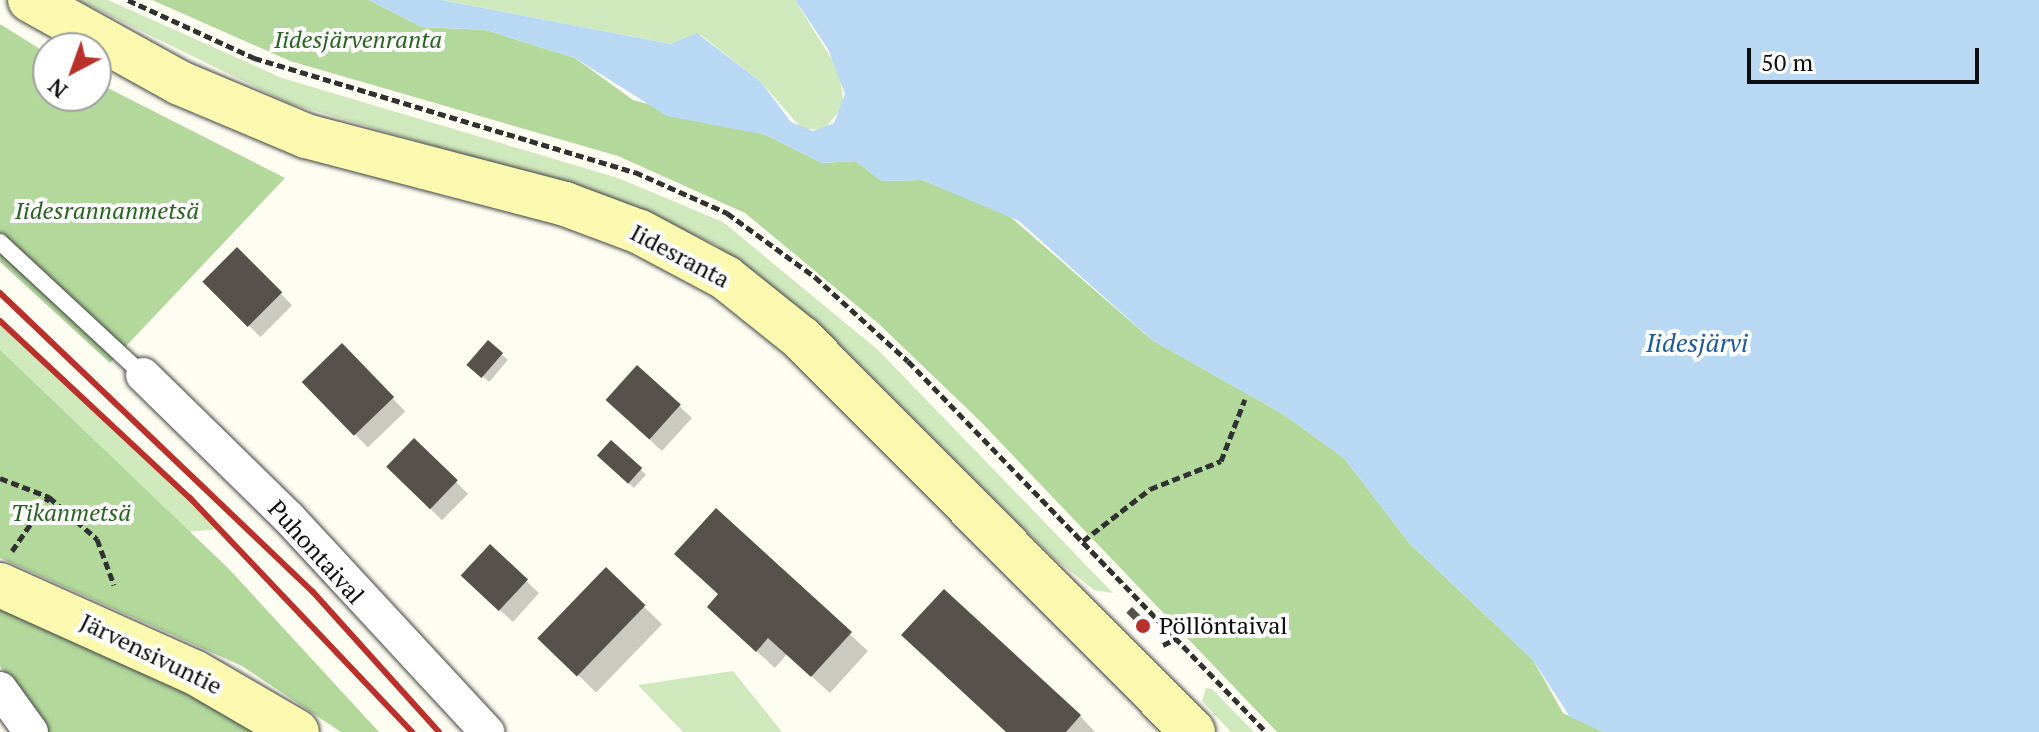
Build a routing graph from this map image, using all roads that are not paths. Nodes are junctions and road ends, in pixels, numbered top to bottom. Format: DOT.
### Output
graph roads {
  1 [pos="30,0"];
  2 [pos="0,242"];
  3 [pos="143,375"];
  4 [pos="4,570"];
  5 [pos="0,689"];
  6 [pos="31,732"];
  7 [pos="297,732"];
  8 [pos="487,732"];
  9 [pos="1193,732"];
  1 -- 9 [label="main road, Iidesranta"];
  2 -- 3 [label="lane"];
  3 -- 8 [label="street, Puhontaival"];
  4 -- 7 [label="main road, Järvensivuntie"];
  5 -- 6 [label="street"];
}
